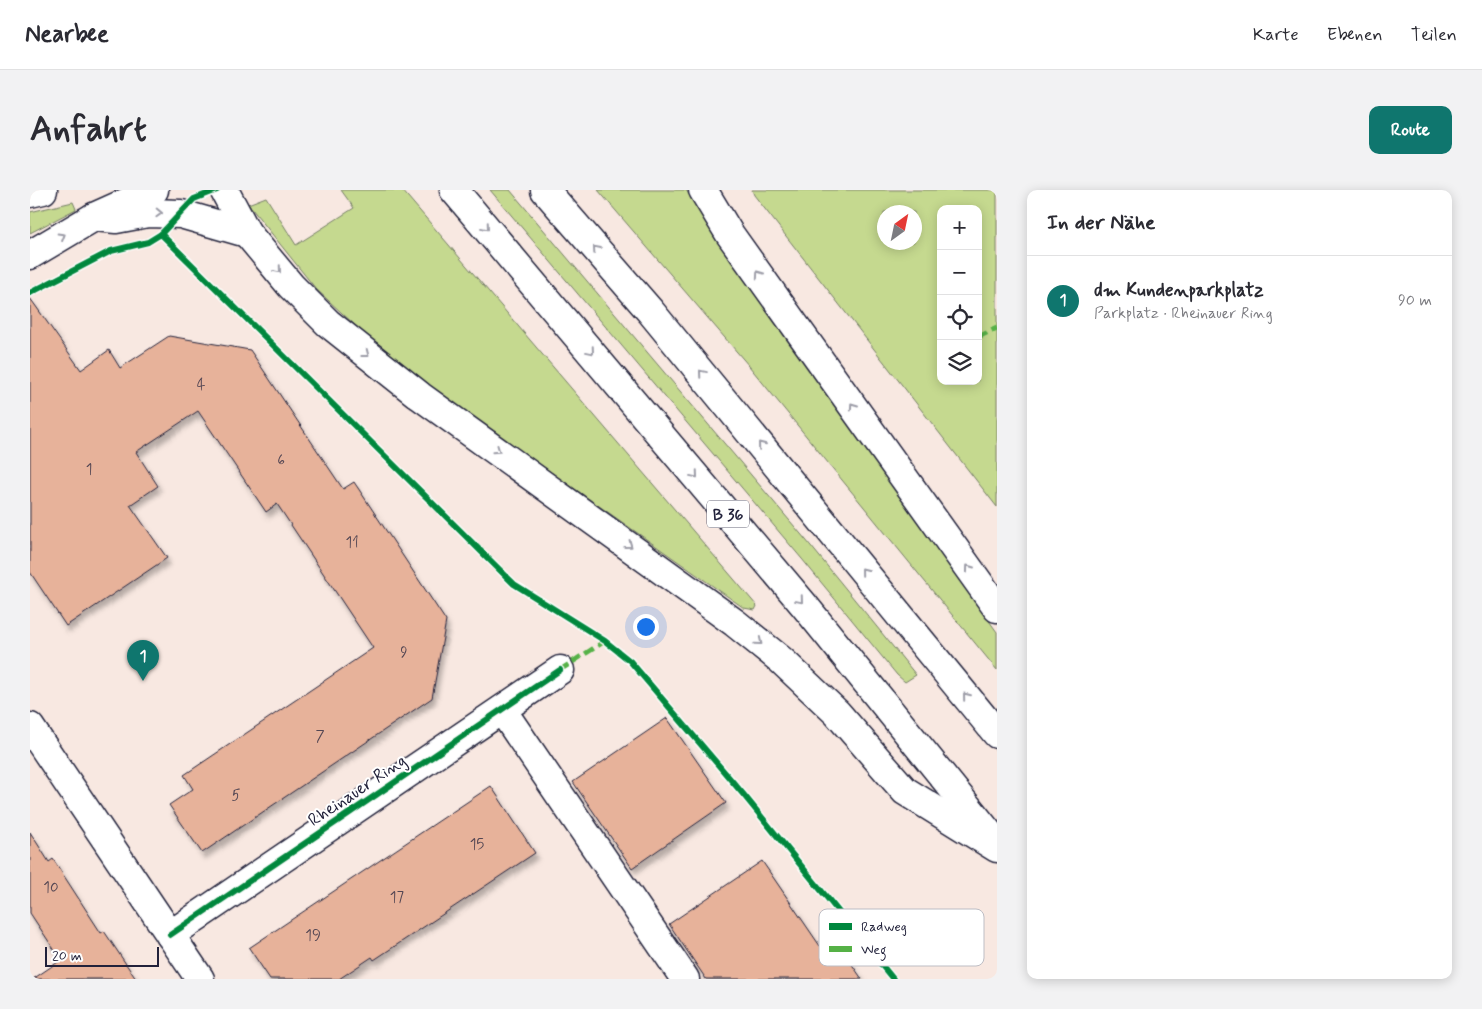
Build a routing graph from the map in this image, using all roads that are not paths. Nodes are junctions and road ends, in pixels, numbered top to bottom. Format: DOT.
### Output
graph roads {
  1 [pos="43,190"];
  2 [pos="154,190"];
  3 [pos="224,190"];
  4 [pos="454,190"];
  5 [pos="545,190"];
  6 [pos="703,190"];
  7 [pos="30,193"];
  8 [pos="94,217"];
  9 [pos="247,233"];
  10 [pos="30,255"];
  11 [pos="997,608"];
  12 [pos="560,670"];
  13 [pos="502,710"];
  14 [pos="31,729"];
  15 [pos="997,734"];
  16 [pos="997,843"];
  17 [pos="997,848"];
  18 [pos="170,935"];
  19 [pos="200,979"];
  20 [pos="685,979"];
  1 -- 7 [label="main road"];
  2 -- 8 [label="main road"];
  3 -- 9 [label="main road"];
  4 -- 16 [label="main road, B 36, one-way"];
  15 -- 5 [label="main road, one-way"];
  11 -- 6 [label="main road, one-way"];
  8 -- 9 [label="main road, one-way"];
  10 -- 8 [label="main road, one-way"];
  9 -- 17 [label="main road, one-way"];
  12 -- 13 [label="main road, Rheinauer Ring"];
  13 -- 18 [label="main road, Rheinauer Ring"];
  13 -- 20 [label="main road"];
  14 -- 18 [label="main road"];
  18 -- 19 [label="main road"];
}
